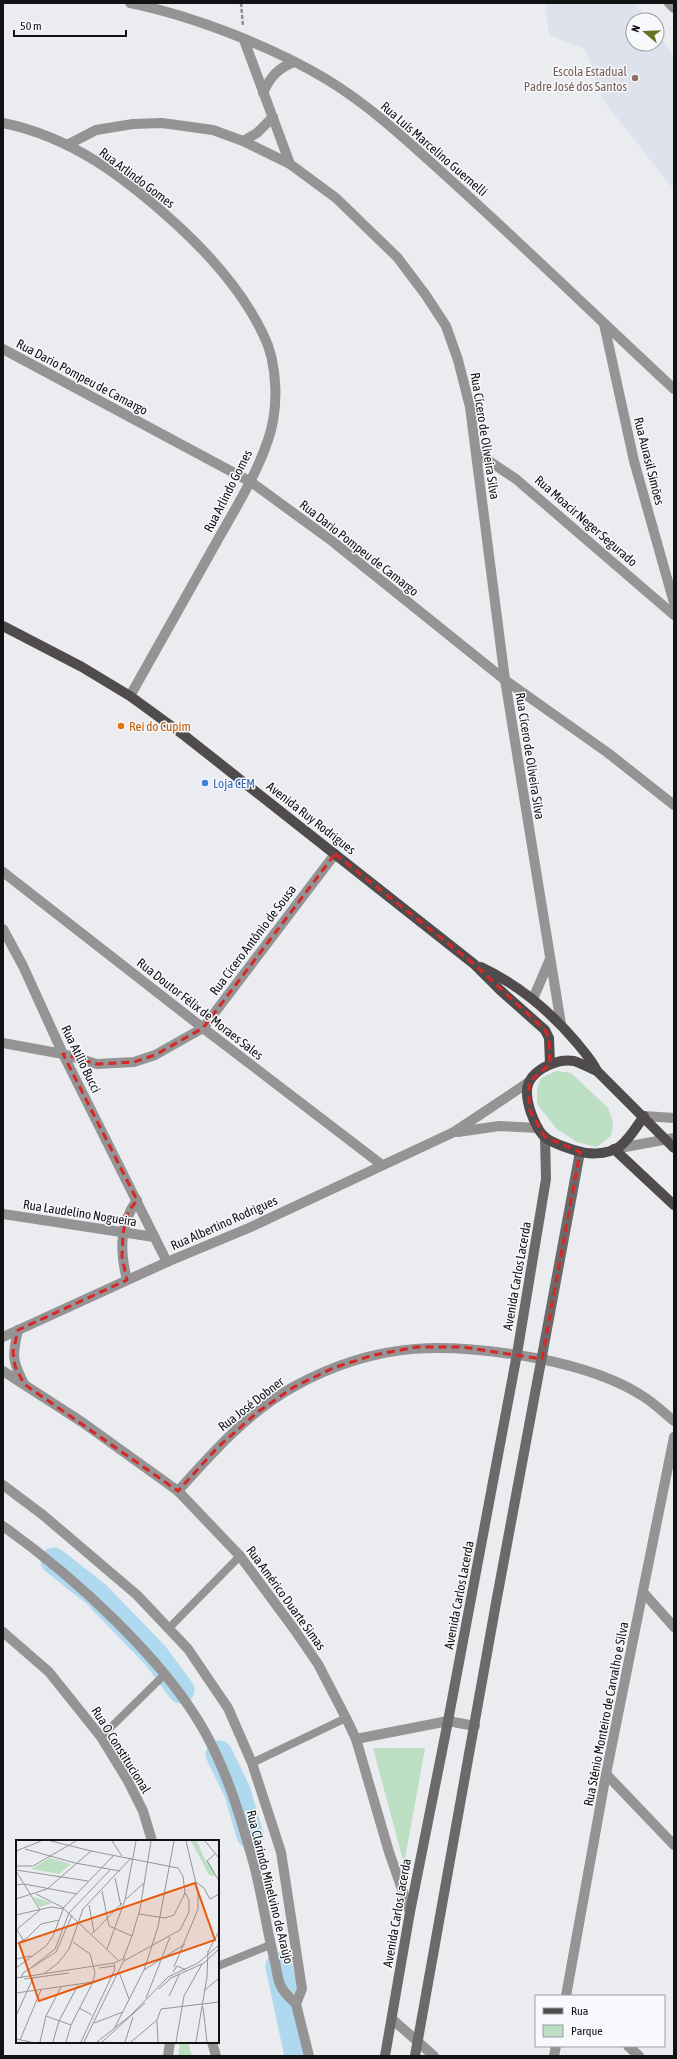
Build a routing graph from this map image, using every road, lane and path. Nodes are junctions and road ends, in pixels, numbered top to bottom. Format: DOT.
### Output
graph roads {
  1 [pos="130,3"];
  2 [pos="241,3"];
  3 [pos="669,3"];
  4 [pos="674,8"];
  5 [pos="244,40"];
  6 [pos="294,62"];
  7 [pos="263,93"];
  8 [pos="272,117"];
  9 [pos="3,123"];
  10 [pos="243,140"];
  11 [pos="69,144"];
  12 [pos="290,164"];
  13 [pos="604,324"];
  14 [pos="3,349"];
  15 [pos="674,389"];
  16 [pos="477,453"];
  17 [pos="251,482"];
  18 [pos="674,604"];
  19 [pos="674,615"];
  20 [pos="3,626"];
  21 [pos="505,680"];
  22 [pos="130,696"];
  23 [pos="674,805"];
  24 [pos="335,854"];
  25 [pos="3,872"];
  26 [pos="3,929"];
  27 [pos="550,959"];
  28 [pos="474,964"];
  29 [pos="534,999"];
  30 [pos="562,1024"];
  31 [pos="202,1028"];
  32 [pos="3,1043"];
  33 [pos="63,1054"];
  34 [pos="550,1064"];
  35 [pos="596,1070"];
  36 [pos="529,1082"];
  37 [pos="644,1116"];
  38 [pos="674,1118"];
  39 [pos="538,1128"];
  40 [pos="454,1132"];
  41 [pos="545,1138"];
  42 [pos="670,1139"];
  43 [pos="674,1148"];
  44 [pos="614,1149"];
  45 [pos="580,1152"];
  46 [pos="382,1165"];
  47 [pos="137,1200"];
  48 [pos="674,1206"];
  49 [pos="3,1214"];
  50 [pos="123,1233"];
  51 [pos="154,1237"];
  52 [pos="167,1262"];
  53 [pos="128,1280"];
  54 [pos="18,1330"];
  55 [pos="3,1337"];
  56 [pos="516,1354"];
  57 [pos="542,1360"];
  58 [pos="3,1371"];
  59 [pos="24,1384"];
  60 [pos="674,1421"];
  61 [pos="674,1437"];
  62 [pos="3,1485"];
  63 [pos="178,1491"];
  64 [pos="3,1526"];
  65 [pos="240,1556"];
  66 [pos="643,1592"];
  67 [pos="674,1627"];
  68 [pos="169,1628"];
  69 [pos="3,1632"];
  70 [pos="165,1674"];
  71 [pos="346,1718"];
  72 [pos="448,1721"];
  73 [pos="475,1726"];
  74 [pos="101,1737"];
  75 [pos="356,1739"];
  76 [pos="252,1763"];
  77 [pos="606,1774"];
  78 [pos="152,1840"];
  79 [pos="674,1845"];
  80 [pos="410,1912"];
  81 [pos="270,1945"];
  82 [pos="219,1966"];
  83 [pos="568,1995"];
  84 [pos="296,2004"];
  85 [pos="392,2019"];
  86 [pos="418,2041"];
  87 [pos="170,2043"];
  88 [pos="212,2043"];
  89 [pos="629,2047"];
  90 [pos="168,2056"];
  91 [pos="216,2056"];
  92 [pos="308,2056"];
  93 [pos="385,2056"];
  94 [pos="415,2056"];
  95 [pos="434,2056"];
  96 [pos="639,2056"];
  1 -- 5 [label="street, Rua Luís Marcelino Guernelli"];
  2 -- 5 [label="path"];
  3 -- 4 [label="street"];
  5 -- 6 [label="street, Rua Luís Marcelino Guernelli"];
  5 -- 7 [label="street"];
  6 -- 7 [label="street"];
  6 -- 13 [label="street, Rua Luís Marcelino Guernelli"];
  7 -- 8 [label="street"];
  8 -- 10 [label="street"];
  8 -- 12 [label="street"];
  9 -- 11 [label="street, Rua Arlindo Gomes"];
  10 -- 11 [label="street, Rua Cícero de Oliveira Silva"];
  10 -- 12 [label="street, Rua Cícero de Oliveira Silva"];
  11 -- 17 [label="street, Rua Arlindo Gomes"];
  12 -- 16 [label="street, Rua Cícero de Oliveira Silva"];
  13 -- 15 [label="street, Rua Luís Marcelino Guernelli"];
  13 -- 18 [label="street, Rua Aurasil Simões"];
  14 -- 17 [label="street, Rua Dario Pompeu de Camargo"];
  16 -- 19 [label="street, Rua Moacir Neger Segurado"];
  16 -- 21 [label="street, Rua Cícero de Oliveira Silva"];
  17 -- 21 [label="street, Rua Dario Pompeu de Camargo"];
  17 -- 22 [label="street, Rua Arlindo Gomes"];
  20 -- 22 [label="main road, Avenida Ruy Rodrigues"];
  21 -- 23 [label="street, Rua Dario Pompeu de Camargo"];
  21 -- 27 [label="street, Rua Cícero de Oliveira Silva"];
  22 -- 24 [label="main road, Avenida Ruy Rodrigues"];
  24 -- 28 [label="main road, Avenida Ruy Rodrigues"];
  24 -- 31 [label="street, Rua Cícero Antônio de Sousa"];
  25 -- 31 [label="street, Rua Doutor Félix de Moraes Sales"];
  26 -- 33 [label="street, Rua Atílio Bucci"];
  27 -- 29 [label="street"];
  27 -- 30 [label="street, Rua Cícero de Oliveira Silva"];
  28 -- 29 [label="main road, Avenida Ruy Rodrigues"];
  28 -- 34 [label="main road, Avenida Ruy Rodrigues"];
  29 -- 30 [label="main road, Avenida Ruy Rodrigues"];
  30 -- 35 [label="main road, Avenida Ruy Rodrigues"];
  31 -- 33 [label="street, Rua Cícero Antônio de Sousa"];
  31 -- 46 [label="street, Rua Doutor Félix de Moraes Sales"];
  32 -- 33 [label="street, Rua Cícero Antônio de Sousa"];
  33 -- 47 [label="street, Rua Atílio Bucci"];
  34 -- 35 [label="main road"];
  34 -- 36 [label="main road"];
  35 -- 37 [label="main road, Avenida Ruy Rodrigues"];
  36 -- 39 [label="main road"];
  36 -- 40 [label="street, Rua Albertino Rodrigues"];
  37 -- 38 [label="street"];
  37 -- 42 [label="main road, Avenida Ruy Rodrigues"];
  37 -- 44 [label="main road"];
  39 -- 40 [label="street, Rua Albertino Rodrigues"];
  39 -- 41 [label="main road"];
  40 -- 46 [label="street, Rua Albertino Rodrigues"];
  41 -- 45 [label="main road"];
  41 -- 56 [label="main road, Avenida Carlos Lacerda"];
  42 -- 43 [label="main road, Avenida Ruy Rodrigues"];
  42 -- 44 [label="street"];
  44 -- 45 [label="main road"];
  44 -- 48 [label="main road"];
  45 -- 57 [label="main road"];
  46 -- 52 [label="street, Rua Albertino Rodrigues"];
  47 -- 50 [label="street"];
  47 -- 51 [label="street, Rua Atílio Bucci"];
  49 -- 50 [label="street, Rua Laudelino Nogueira"];
  50 -- 51 [label="street, Rua Laudelino Nogueira"];
  50 -- 53 [label="street"];
  51 -- 52 [label="street, Rua Atílio Bucci"];
  52 -- 53 [label="street, Rua Albertino Rodrigues"];
  53 -- 54 [label="street, Rua Albertino Rodrigues"];
  54 -- 55 [label="street, Rua Albertino Rodrigues"];
  54 -- 59 [label="street"];
  56 -- 57 [label="street, Rua José Dobner"];
  56 -- 63 [label="street, Rua José Dobner"];
  56 -- 72 [label="main road, Avenida Carlos Lacerda"];
  57 -- 60 [label="street, Rua José Dobner"];
  57 -- 73 [label="main road"];
  58 -- 59 [label="street, Rua Américo Duarte Simas"];
  59 -- 63 [label="street, Rua Américo Duarte Simas"];
  61 -- 66 [label="street, Rua Stênio Monteiro de Carvalho e Silva"];
  62 -- 68 [label="street"];
  63 -- 65 [label="street, Rua Américo Duarte Simas"];
  64 -- 70 [label="street, Rua Clarindo Minelvino de Araújo"];
  65 -- 68 [label="lane"];
  65 -- 71 [label="street, Rua Américo Duarte Simas"];
  66 -- 67 [label="street"];
  66 -- 77 [label="street, Rua Stênio Monteiro de Carvalho e Silva"];
  68 -- 76 [label="street"];
  69 -- 74 [label="street, Rua O Constitucional"];
  70 -- 74 [label="lane"];
  70 -- 81 [label="street, Rua Clarindo Minelvino de Araújo"];
  71 -- 75 [label="street, Rua Américo Duarte Simas"];
  71 -- 76 [label="lane"];
  72 -- 73 [label="street"];
  72 -- 75 [label="street"];
  72 -- 80 [label="main road, Avenida Carlos Lacerda"];
  73 -- 86 [label="main road"];
  74 -- 78 [label="street, Rua O Constitucional"];
  75 -- 80 [label="street, Rua Américo Duarte Simas"];
  76 -- 84 [label="street"];
  77 -- 79 [label="street"];
  77 -- 83 [label="street, Rua Stênio Monteiro de Carvalho e Silva"];
  80 -- 85 [label="main road, Avenida Carlos Lacerda"];
  81 -- 82 [label="lane"];
  81 -- 84 [label="street, Rua Clarindo Minelvino de Araújo"];
  84 -- 92 [label="street"];
  85 -- 86 [label="street"];
  85 -- 93 [label="main road, Avenida Carlos Lacerda"];
  86 -- 94 [label="main road"];
  86 -- 95 [label="street"];
  87 -- 90 [label="street"];
  88 -- 91 [label="street"];
  89 -- 96 [label="street"];
}
